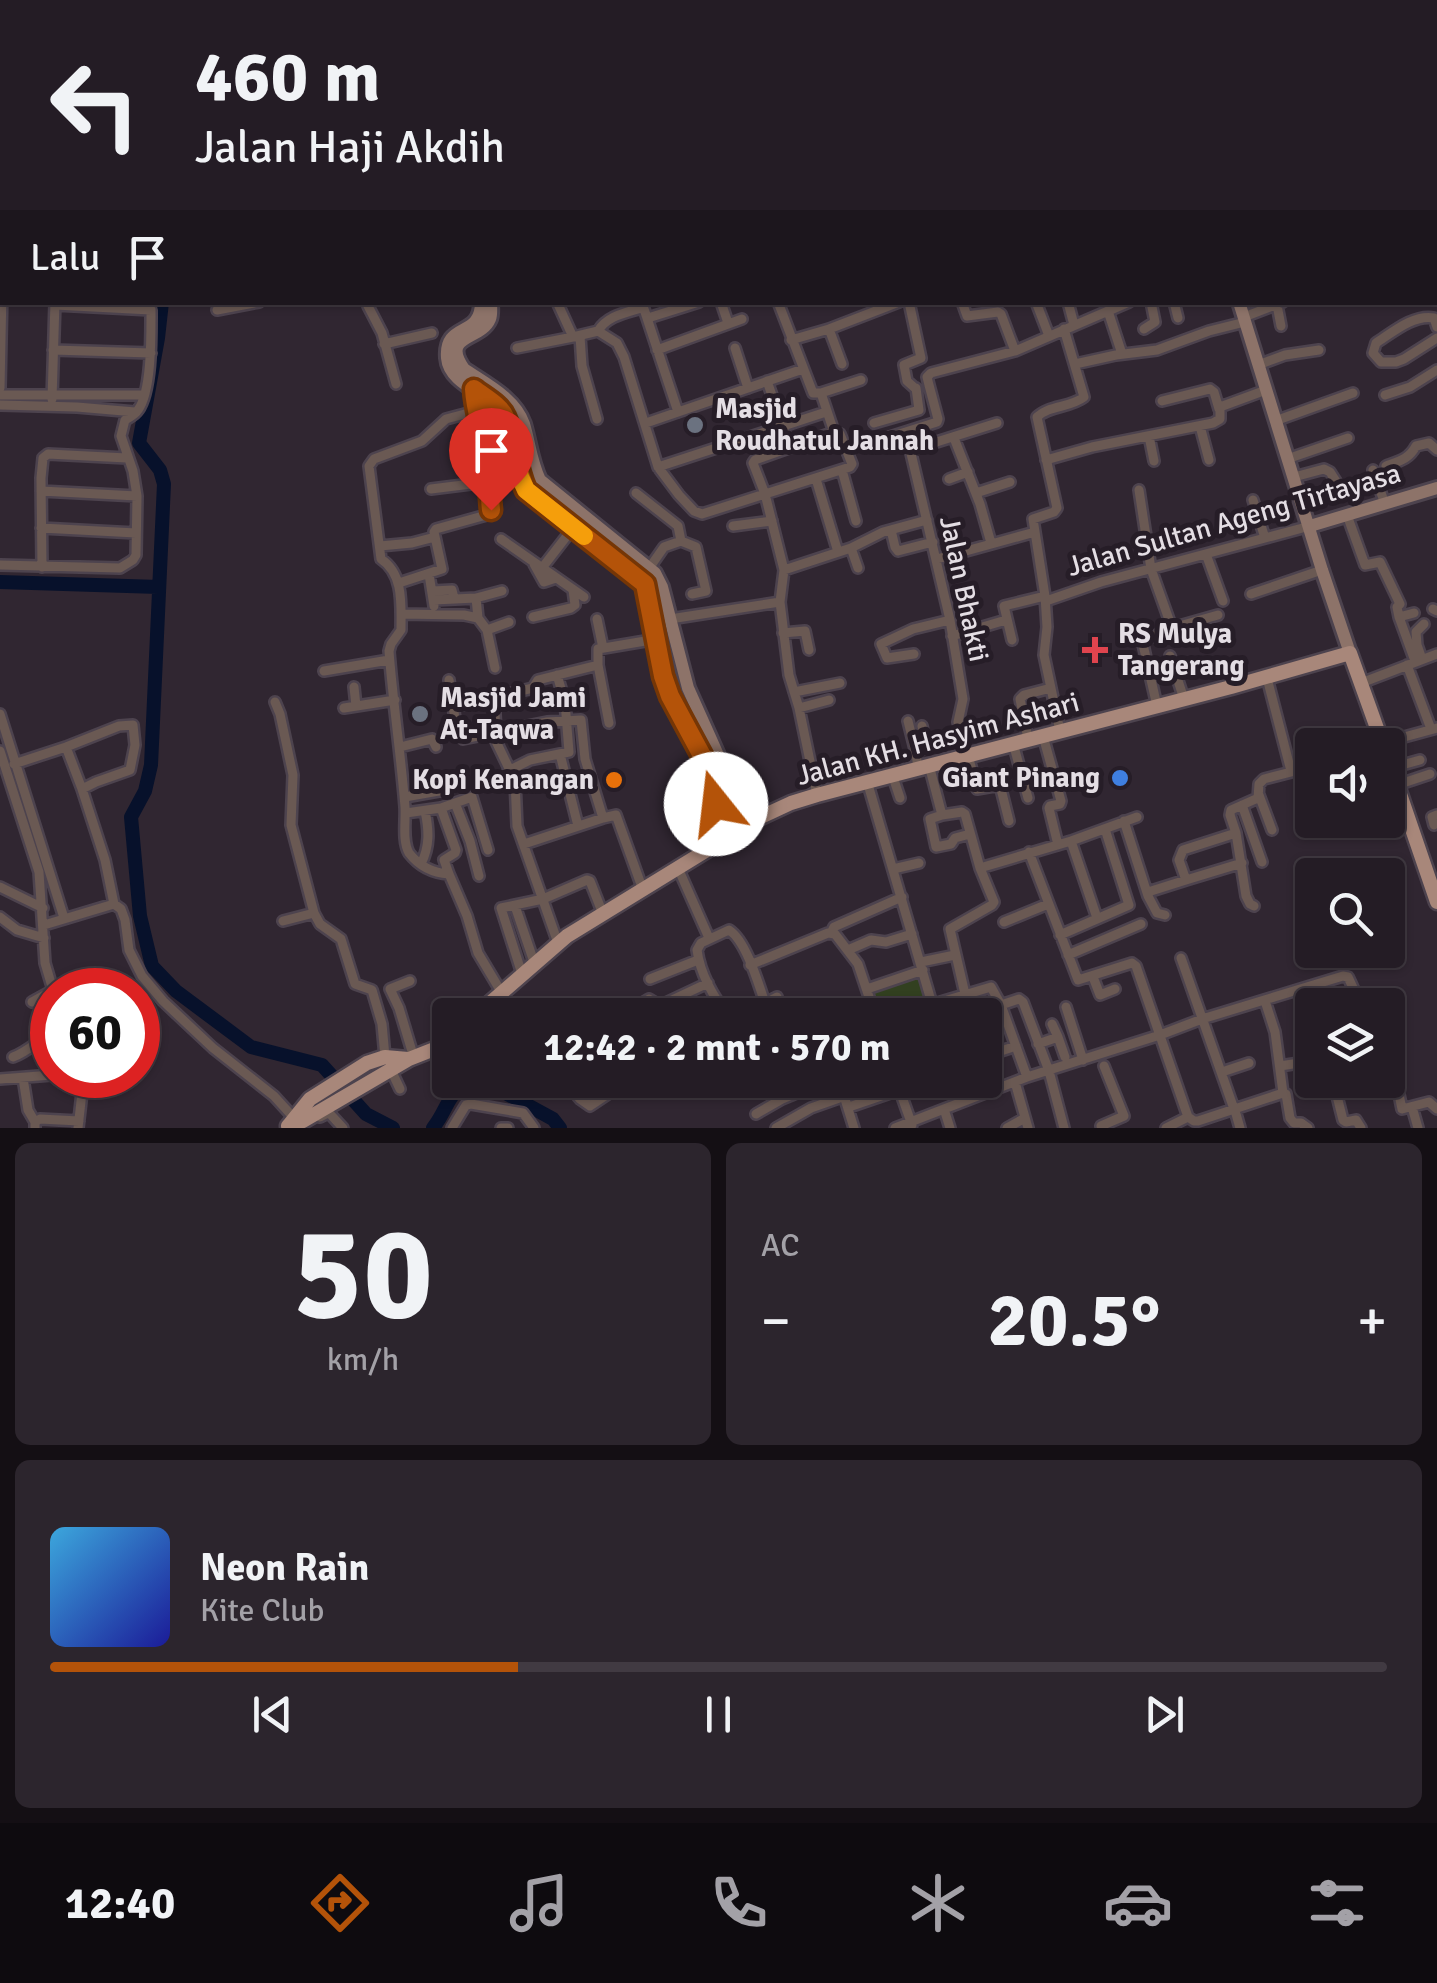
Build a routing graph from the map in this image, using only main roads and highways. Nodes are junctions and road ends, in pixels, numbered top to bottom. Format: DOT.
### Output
graph roads {
  1 [pos="481,305"];
  2 [pos="491,305"];
  3 [pos="1243,314"];
  4 [pos="476,384"];
  5 [pos="1437,488"];
  6 [pos="583,514"];
  7 [pos="1310,526"];
  8 [pos="573,528"];
  9 [pos="1350,653"];
  10 [pos="683,671"];
  11 [pos="663,676"];
  12 [pos="688,688"];
  13 [pos="670,696"];
  14 [pos="1376,728"];
  15 [pos="713,776"];
  16 [pos="1405,812"];
  17 [pos="735,833"];
  18 [pos="709,848"];
  19 [pos="1437,902"];
  20 [pos="494,998"];
  21 [pos="432,1048"];
  22 [pos="388,1063"];
  23 [pos="323,1099"];
  24 [pos="292,1125"];
  1 -- 4 [label="main road"];
  2 -- 4 [label="main road"];
  3 -- 7 [label="main road"];
  4 -- 6 [label="main road"];
  4 -- 8 [label="main road"];
  5 -- 7 [label="main road, Jalan Sultan Ageng Tirtayasa"];
  6 -- 8 [label="main road"];
  6 -- 10 [label="main road"];
  7 -- 9 [label="main road"];
  8 -- 11 [label="main road"];
  9 -- 14 [label="main road"];
  9 -- 17 [label="main road, Jalan KH. Hasyim Ashari"];
  10 -- 11 [label="main road"];
  10 -- 12 [label="main road"];
  11 -- 13 [label="main road"];
  12 -- 13 [label="main road"];
  12 -- 17 [label="main road"];
  13 -- 15 [label="main road"];
  15 -- 17 [label="main road"];
  15 -- 18 [label="main road"];
  16 -- 19 [label="main road"];
  17 -- 18 [label="main road, Jalan KH. Hasyim Ashari"];
  18 -- 20 [label="main road, Jalan KH. Hasyim Ashari"];
  21 -- 22 [label="main road"];
  22 -- 23 [label="main road"];
  22 -- 23 [label="main road"];
  23 -- 24 [label="main road"];
}
